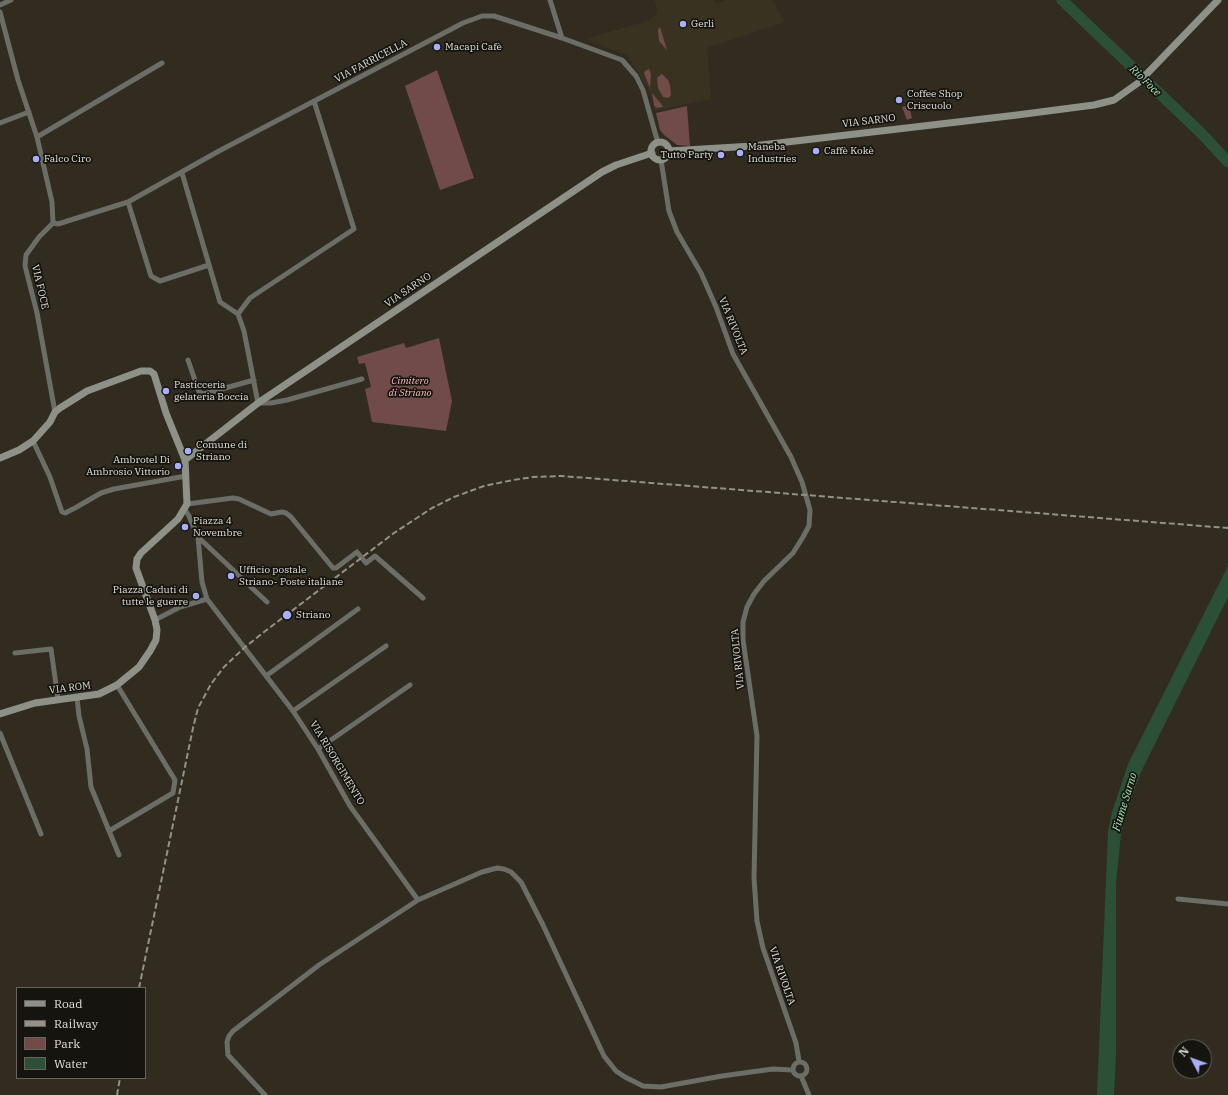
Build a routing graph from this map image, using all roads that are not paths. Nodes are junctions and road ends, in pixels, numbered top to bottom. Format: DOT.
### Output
graph roads {
  1 [pos="11,0"];
  2 [pos="550,0"];
  3 [pos="1218,0"];
  4 [pos="0,5"];
  5 [pos="0,12"];
  6 [pos="562,38"];
  7 [pos="162,63"];
  8 [pos="314,101"];
  9 [pos="29,112"];
  10 [pos="0,123"];
  11 [pos="37,137"];
  12 [pos="658,143"];
  13 [pos="669,151"];
  14 [pos="652,153"];
  15 [pos="661,160"];
  16 [pos="182,173"];
  17 [pos="128,202"];
  18 [pos="53,223"];
  19 [pos="209,265"];
  20 [pos="238,314"];
  21 [pos="188,360"];
  22 [pos="362,378"];
  23 [pos="254,380"];
  24 [pos="258,403"];
  25 [pos="55,412"];
  26 [pos="32,441"];
  27 [pos="0,458"];
  28 [pos="185,460"];
  29 [pos="186,476"];
  30 [pos="185,506"];
  31 [pos="198,537"];
  32 [pos="423,598"];
  33 [pos="208,599"];
  34 [pos="267,602"];
  35 [pos="358,609"];
  36 [pos="154,620"];
  37 [pos="386,646"];
  38 [pos="15,654"];
  39 [pos="266,676"];
  40 [pos="117,685"];
  41 [pos="410,685"];
  42 [pos="76,698"];
  43 [pos="58,699"];
  44 [pos="293,711"];
  45 [pos="0,714"];
  46 [pos="0,733"];
  47 [pos="318,749"];
  48 [pos="109,831"];
  49 [pos="41,834"];
  50 [pos="119,855"];
  51 [pos="1178,899"];
  52 [pos="418,900"];
  53 [pos="1228,904"];
  54 [pos="799,1062"];
  55 [pos="792,1070"];
  56 [pos="801,1076"];
  57 [pos="265,1095"];
  58 [pos="809,1095"];
  1 -- 4 [label="street"];
  2 -- 6 [label="street"];
  3 -- 13 [label="main road, VIA SARNO"];
  5 -- 9 [label="street"];
  6 -- 8 [label="street, VIA FARRICELLA"];
  6 -- 12 [label="street, VIA FARRICELLA"];
  7 -- 11 [label="street"];
  8 -- 16 [label="street, VIA FARRICELLA"];
  8 -- 20 [label="street"];
  9 -- 10 [label="street"];
  9 -- 11 [label="street"];
  11 -- 18 [label="street"];
  12 -- 13 [label="main road"];
  12 -- 14 [label="main road"];
  13 -- 15 [label="main road"];
  14 -- 15 [label="main road"];
  14 -- 24 [label="main road, VIA SARNO"];
  15 -- 54 [label="street, VIA RIVOLTA"];
  16 -- 17 [label="street, VIA FARRICELLA"];
  16 -- 19 [label="street"];
  17 -- 18 [label="street, VIA FARRICELLA"];
  17 -- 19 [label="street"];
  18 -- 25 [label="street, VIA FOCE"];
  19 -- 20 [label="street"];
  20 -- 23 [label="street"];
  21 -- 23 [label="street"];
  22 -- 24 [label="street"];
  23 -- 24 [label="street"];
  24 -- 28 [label="main road, VIA SARNO"];
  25 -- 26 [label="main road"];
  25 -- 28 [label="main road, VIA RISORGIMENTO"];
  26 -- 27 [label="main road"];
  26 -- 29 [label="street"];
  28 -- 29 [label="main road, VIA RISORGIMENTO"];
  29 -- 30 [label="main road, VIA RISORGIMENTO"];
  30 -- 31 [label="street, VIA RISORGIMENTO"];
  30 -- 32 [label="street"];
  30 -- 36 [label="main road, VIA ROM"];
  31 -- 33 [label="street, VIA RISORGIMENTO"];
  31 -- 34 [label="street"];
  33 -- 36 [label="street"];
  33 -- 39 [label="street, VIA RISORGIMENTO"];
  35 -- 39 [label="street"];
  36 -- 40 [label="main road, VIA ROM"];
  37 -- 44 [label="street"];
  38 -- 43 [label="street"];
  39 -- 44 [label="street, VIA RISORGIMENTO"];
  40 -- 42 [label="main road, VIA ROM"];
  40 -- 48 [label="street"];
  41 -- 47 [label="street"];
  42 -- 43 [label="main road, VIA ROM"];
  42 -- 48 [label="street"];
  43 -- 45 [label="main road, VIA ROM"];
  44 -- 47 [label="street, VIA RISORGIMENTO"];
  46 -- 49 [label="street"];
  47 -- 52 [label="street, VIA RISORGIMENTO"];
  48 -- 50 [label="street"];
  51 -- 53 [label="street"];
  52 -- 55 [label="street"];
  52 -- 57 [label="street"];
  54 -- 55 [label="street"];
  54 -- 56 [label="street"];
  55 -- 56 [label="street"];
  56 -- 58 [label="street"];
}
